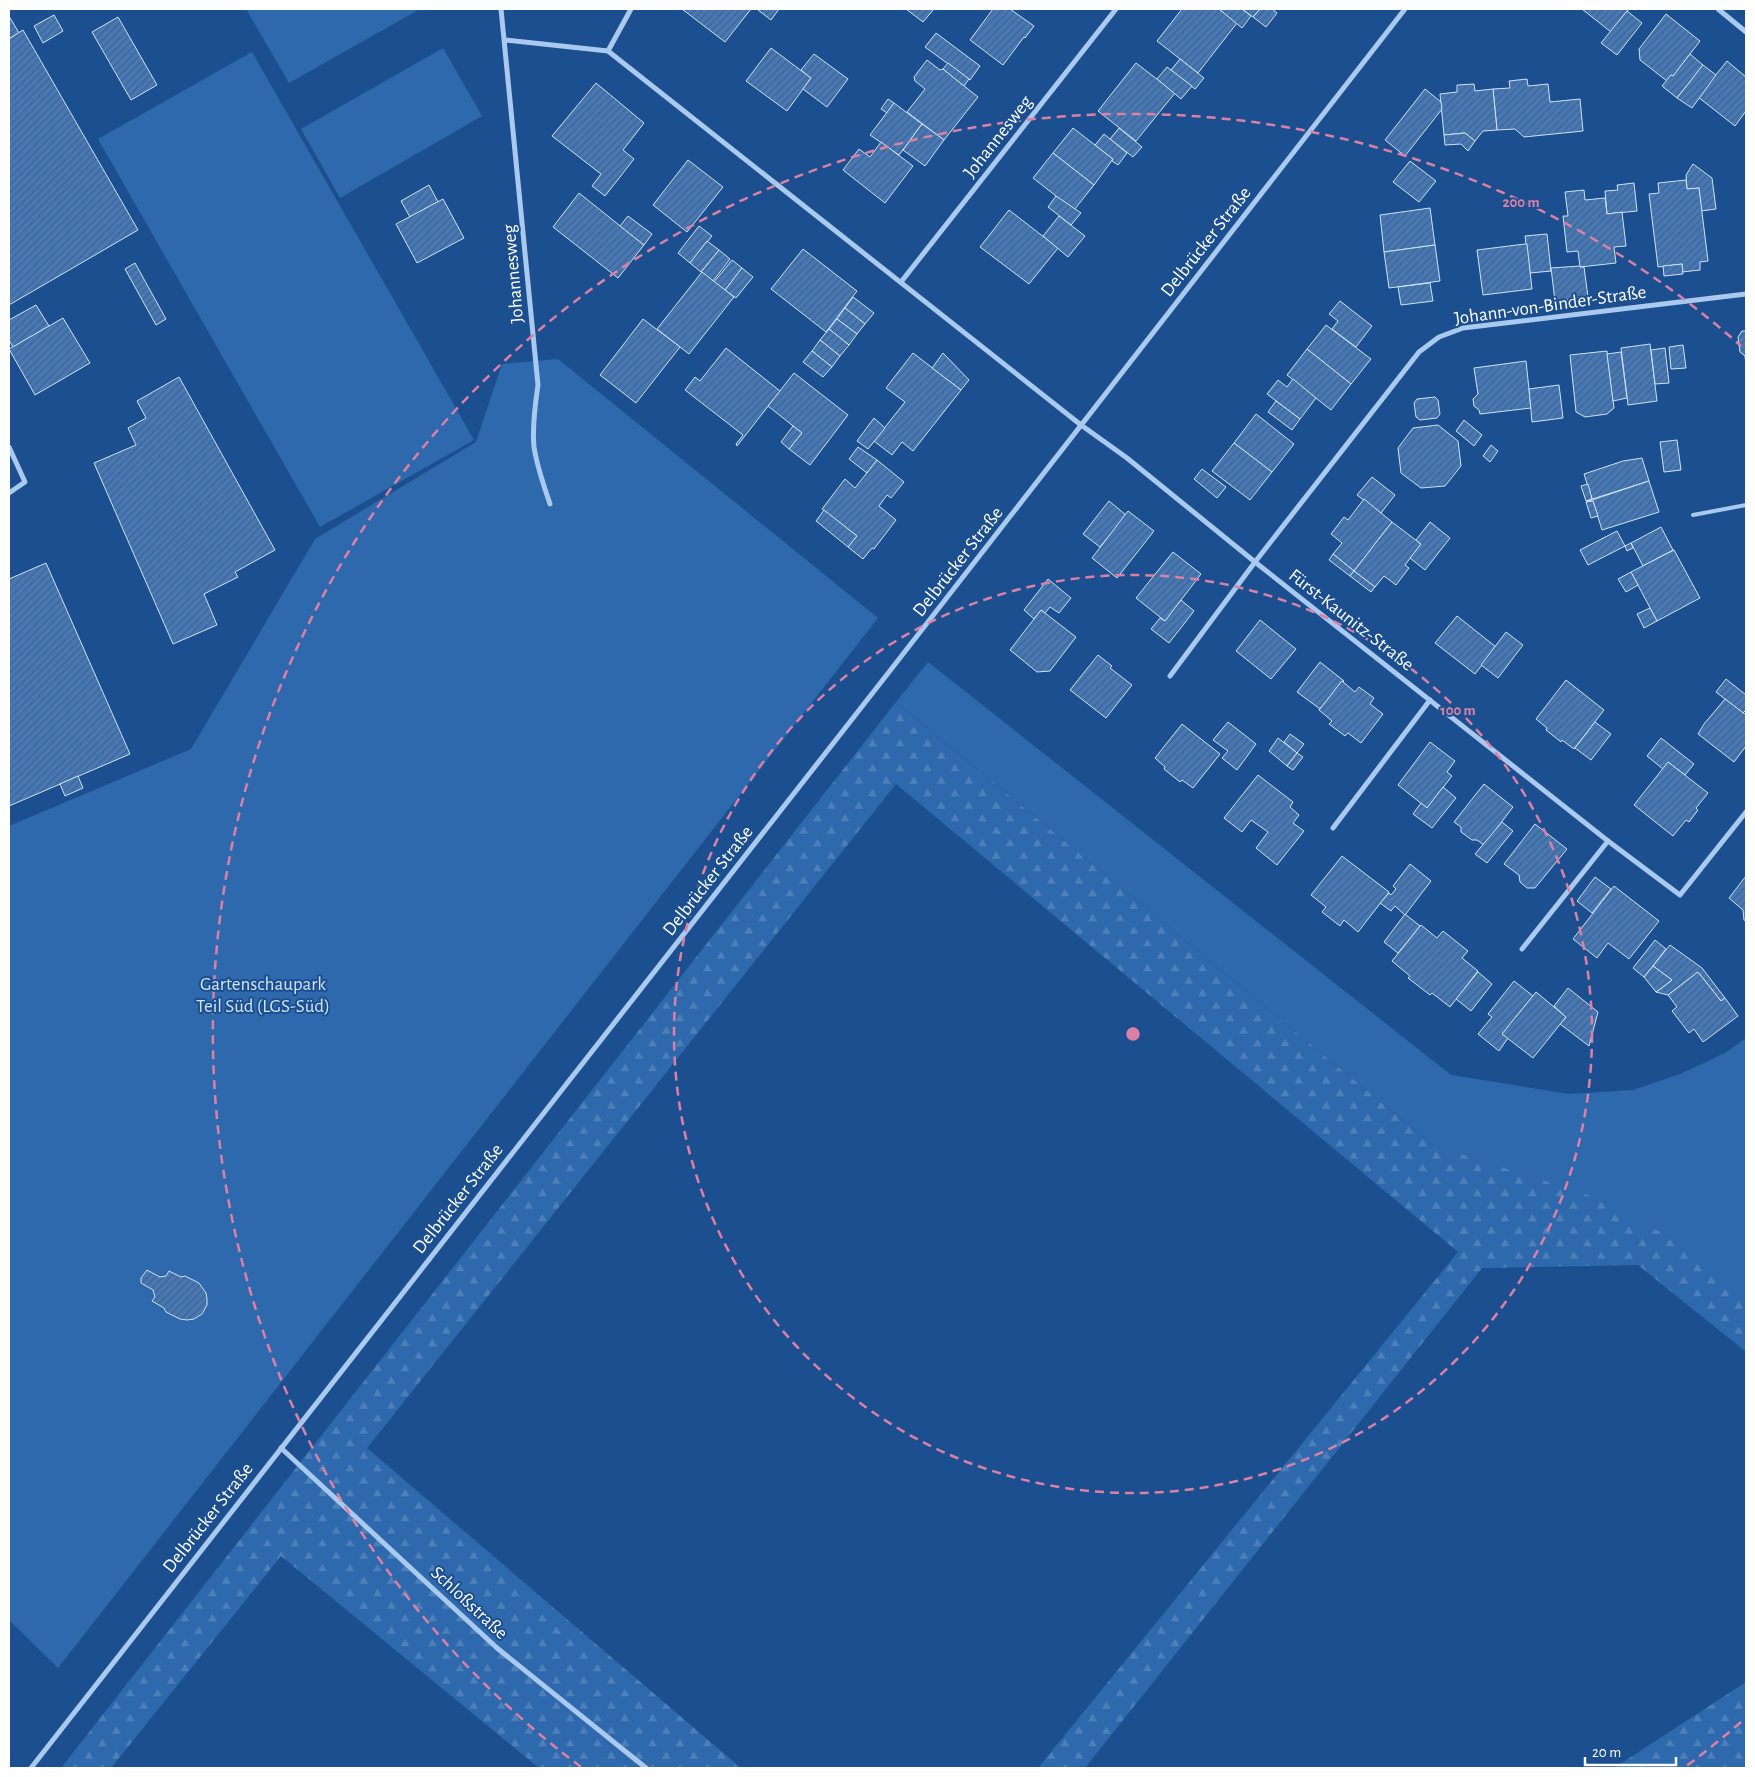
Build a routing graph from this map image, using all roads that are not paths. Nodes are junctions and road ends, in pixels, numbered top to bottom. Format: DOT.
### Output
graph roads {
  1 [pos="501,9"];
  2 [pos="631,9"];
  3 [pos="1116,9"];
  4 [pos="1405,9"];
  5 [pos="1718,9"];
  6 [pos="1746,32"];
  7 [pos="504,40"];
  8 [pos="608,51"];
  9 [pos="901,282"];
  10 [pos="1746,294"];
  11 [pos="1081,425"];
  12 [pos="9,446"];
  13 [pos="9,493"];
  14 [pos="550,504"];
  15 [pos="1746,505"];
  16 [pos="1692,515"];
  17 [pos="1255,562"];
  18 [pos="1170,676"];
  19 [pos="1430,700"];
  20 [pos="1746,812"];
  21 [pos="1333,828"];
  22 [pos="1608,841"];
  23 [pos="1522,949"];
  24 [pos="281,1448"];
  25 [pos="31,1768"];
  26 [pos="646,1768"];
  1 -- 7 [label="street, Johannesweg"];
  2 -- 8 [label="street"];
  3 -- 9 [label="street, Johannesweg"];
  4 -- 11 [label="street, Delbrücker Straße"];
  5 -- 6 [label="street"];
  7 -- 8 [label="street"];
  7 -- 14 [label="street, Johannesweg"];
  8 -- 9 [label="street"];
  9 -- 11 [label="street"];
  10 -- 17 [label="street, Johann-von-Binder-Straße"];
  11 -- 17 [label="street, Fürst-Kaunitz-Straße"];
  11 -- 24 [label="street, Delbrücker Straße"];
  12 -- 13 [label="street"];
  15 -- 16 [label="lane"];
  17 -- 18 [label="street"];
  17 -- 19 [label="street, Fürst-Kaunitz-Straße"];
  19 -- 21 [label="street"];
  19 -- 22 [label="street, Fürst-Kaunitz-Straße"];
  20 -- 22 [label="street, Fürst-Kaunitz-Straße"];
  22 -- 23 [label="street"];
  24 -- 25 [label="street, Delbrücker Straße"];
  24 -- 26 [label="street, Schloßstraße"];
}
